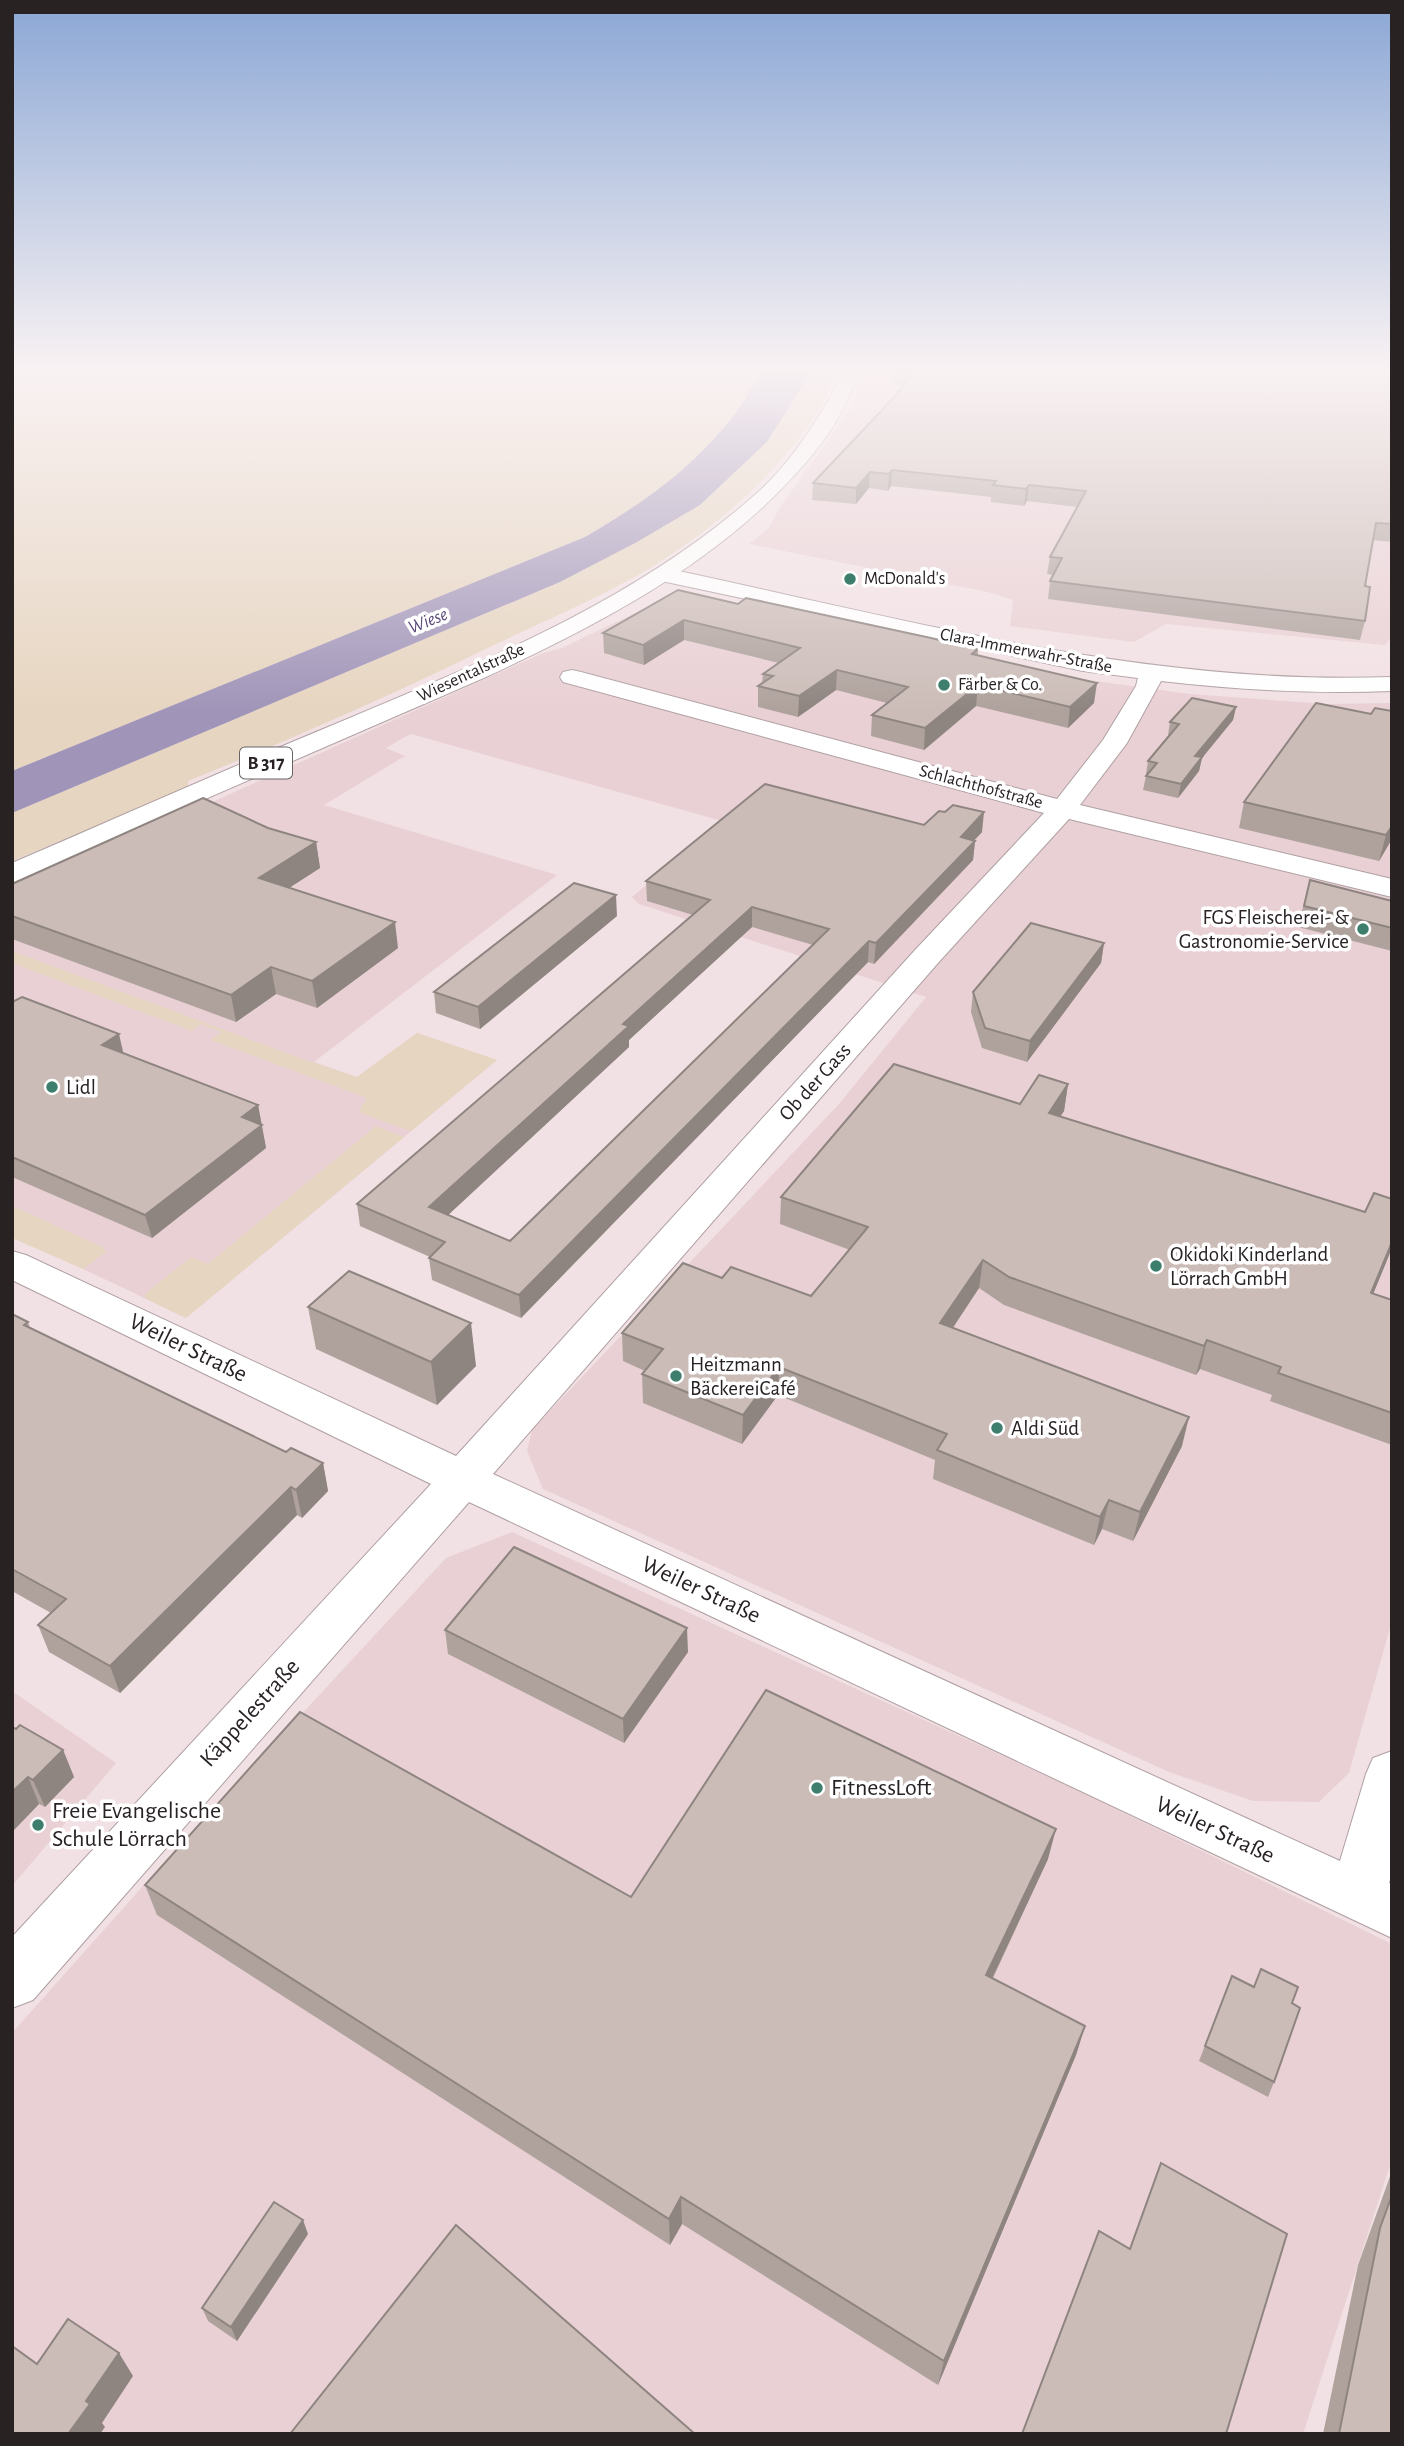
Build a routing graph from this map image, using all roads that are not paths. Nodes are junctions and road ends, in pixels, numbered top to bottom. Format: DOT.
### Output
graph roads {
  1 [pos="777,483"];
  2 [pos="665,575"];
  3 [pos="1151,673"];
  4 [pos="572,677"];
  5 [pos="1392,684"];
  6 [pos="1063,809"];
  7 [pos="12,874"];
  8 [pos="1392,888"];
  9 [pos="12,1264"];
  10 [pos="462,1479"];
  11 [pos="1392,1774"];
  12 [pos="1375,1904"];
  13 [pos="12,1980"];
  1 -- 2 [label="street, Wiesentalstraße / B 317"];
  2 -- 3 [label="street, Clara-Immerwahr-Straße"];
  2 -- 7 [label="street, Wiesentalstraße / B 317"];
  3 -- 5 [label="street, Clara-Immerwahr-Straße"];
  3 -- 6 [label="street, Ob der Gass"];
  4 -- 6 [label="street, Schlachthofstraße"];
  6 -- 8 [label="street, Schlachthofstraße"];
  6 -- 10 [label="street, Ob der Gass"];
  9 -- 10 [label="street, Weiler Straße"];
  10 -- 12 [label="street, Weiler Straße"];
  10 -- 13 [label="street, Käppelestraße"];
  11 -- 12 [label="street"];
}
